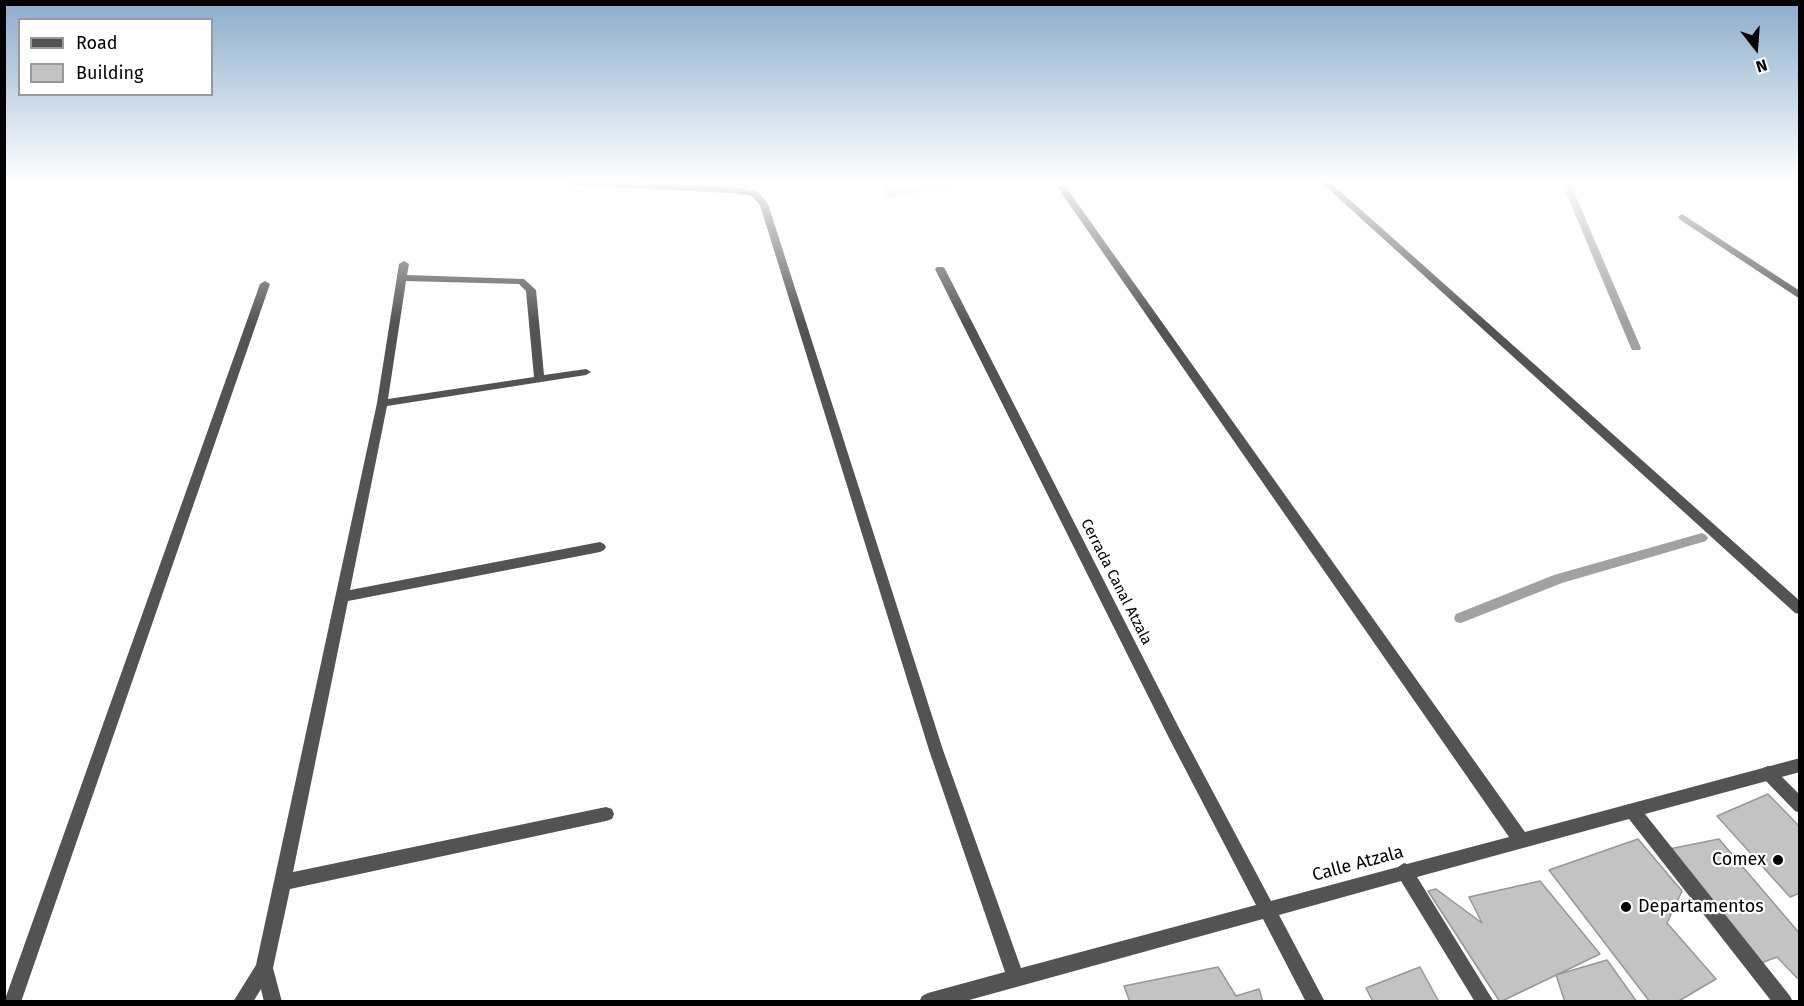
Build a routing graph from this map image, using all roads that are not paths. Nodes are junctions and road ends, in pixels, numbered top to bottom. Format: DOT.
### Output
graph roads {
  1 [pos="772,230"];
  2 [pos="1092,230"];
  3 [pos="1378,230"];
  4 [pos="1701,230"];
  5 [pos="940,268"];
  6 [pos="265,284"];
  7 [pos="1800,296"];
  8 [pos="586,372"];
  9 [pos="539,379"];
  10 [pos="382,403"];
  11 [pos="600,547"];
  12 [pos="342,597"];
  13 [pos="1800,609"];
  14 [pos="1800,765"];
  15 [pos="1768,773"];
  16 [pos="1800,806"];
  17 [pos="1632,810"];
  18 [pos="606,813"];
  19 [pos="1521,840"];
  20 [pos="1404,872"];
  21 [pos="283,882"];
  22 [pos="1268,909"];
  23 [pos="264,968"];
  24 [pos="1015,977"];
  25 [pos="950,999"];
  26 [pos="12,1002"];
  27 [pos="242,1002"];
  28 [pos="273,1002"];
  29 [pos="928,1002"];
  30 [pos="1316,1002"];
  31 [pos="1485,1002"];
  32 [pos="1784,1002"];
  1 -- 24 [label="street"];
  2 -- 19 [label="street"];
  3 -- 13 [label="street"];
  4 -- 7 [label="street"];
  5 -- 22 [label="street, Cerrada Canal Atzala"];
  6 -- 26 [label="street"];
  8 -- 9 [label="street"];
  9 -- 10 [label="street"];
  9 -- 10 [label="street"];
  10 -- 12 [label="street"];
  11 -- 12 [label="street"];
  12 -- 21 [label="street"];
  14 -- 15 [label="street, Calle Atzala"];
  15 -- 16 [label="street"];
  15 -- 17 [label="street, Calle Atzala"];
  17 -- 19 [label="street, Calle Atzala"];
  17 -- 32 [label="street"];
  18 -- 21 [label="street"];
  19 -- 20 [label="street, Calle Atzala"];
  20 -- 22 [label="street, Calle Atzala"];
  20 -- 31 [label="street"];
  21 -- 23 [label="street"];
  22 -- 24 [label="street, Calle Atzala"];
  22 -- 30 [label="street, Cerrada Canal Atzala"];
  23 -- 27 [label="street"];
  23 -- 28 [label="street"];
  24 -- 25 [label="street, Calle Atzala"];
  25 -- 29 [label="street, Calle Atzala"];
}
